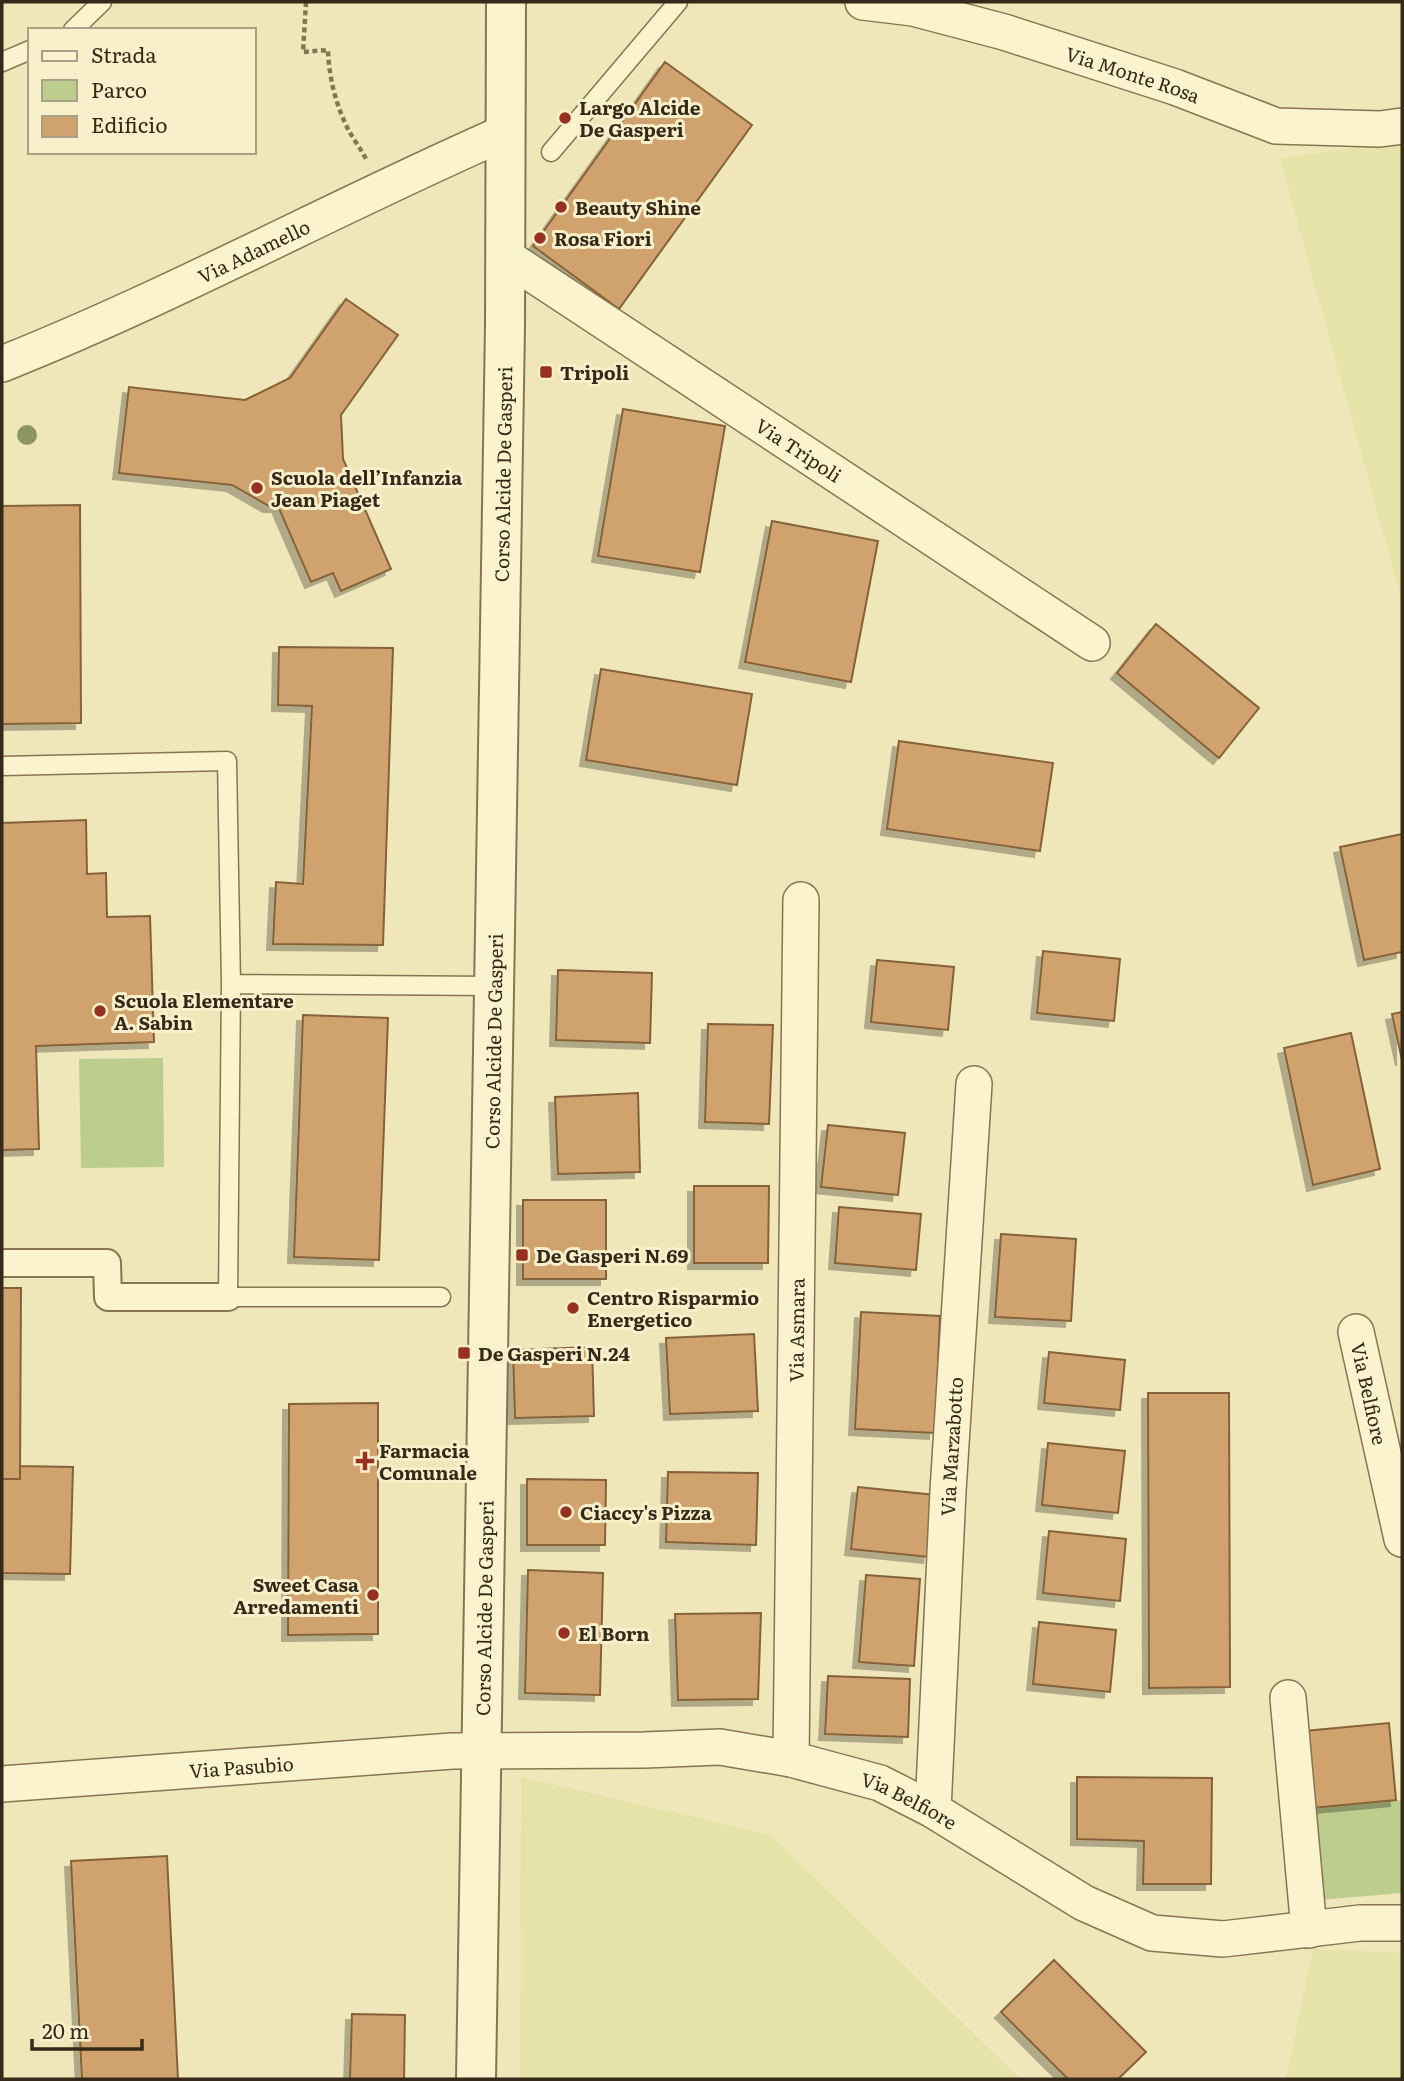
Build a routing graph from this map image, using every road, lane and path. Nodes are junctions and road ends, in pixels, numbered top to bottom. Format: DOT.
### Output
graph roads {
  1 [pos="102,2"];
  2 [pos="306,2"];
  3 [pos="506,2"];
  4 [pos="678,2"];
  5 [pos="863,2"];
  6 [pos="75,28"];
  7 [pos="28,51"];
  8 [pos="2,62"];
  9 [pos="1402,126"];
  10 [pos="504,133"];
  11 [pos="551,152"];
  12 [pos="366,159"];
  13 [pos="505,256"];
  14 [pos="2,364"];
  15 [pos="1092,643"];
  16 [pos="2,766"];
  17 [pos="801,900"];
  18 [pos="231,984"];
  19 [pos="492,986"];
  20 [pos="974,1084"];
  21 [pos="2,1263"];
  22 [pos="228,1297"];
  23 [pos="441,1297"];
  24 [pos="1356,1332"];
  25 [pos="1402,1539"];
  26 [pos="1288,1698"];
  27 [pos="481,1749"];
  28 [pos="792,1759"];
  29 [pos="2,1784"];
  30 [pos="933,1810"];
  31 [pos="1402,1923"];
  32 [pos="1309,1930"];
  33 [pos="476,2079"];
  1 -- 6 [label="lane"];
  2 -- 12 [label="path"];
  3 -- 10 [label="street, Corso Alcide De Gasperi"];
  4 -- 11 [label="lane"];
  5 -- 9 [label="street, Via Monte Rosa"];
  7 -- 8 [label="lane"];
  10 -- 13 [label="street, Corso Alcide De Gasperi"];
  10 -- 14 [label="street, Via Adamello"];
  13 -- 15 [label="street, Via Tripoli"];
  13 -- 19 [label="street, Corso Alcide De Gasperi"];
  16 -- 18 [label="lane"];
  17 -- 28 [label="street, Via Asmara"];
  18 -- 19 [label="lane"];
  18 -- 22 [label="lane"];
  19 -- 27 [label="street, Corso Alcide De Gasperi"];
  20 -- 30 [label="street, Via Marzabotto"];
  21 -- 22 [label="street"];
  22 -- 23 [label="lane"];
  24 -- 25 [label="street, Via Belfiore"];
  26 -- 32 [label="street"];
  27 -- 28 [label="street, Via Belfiore"];
  27 -- 29 [label="street, Via Pasubio"];
  27 -- 33 [label="street, Corso Alcide De Gasperi"];
  28 -- 30 [label="street, Via Belfiore"];
  30 -- 32 [label="street, Via Belfiore"];
  31 -- 32 [label="street, Via Belfiore"];
}
